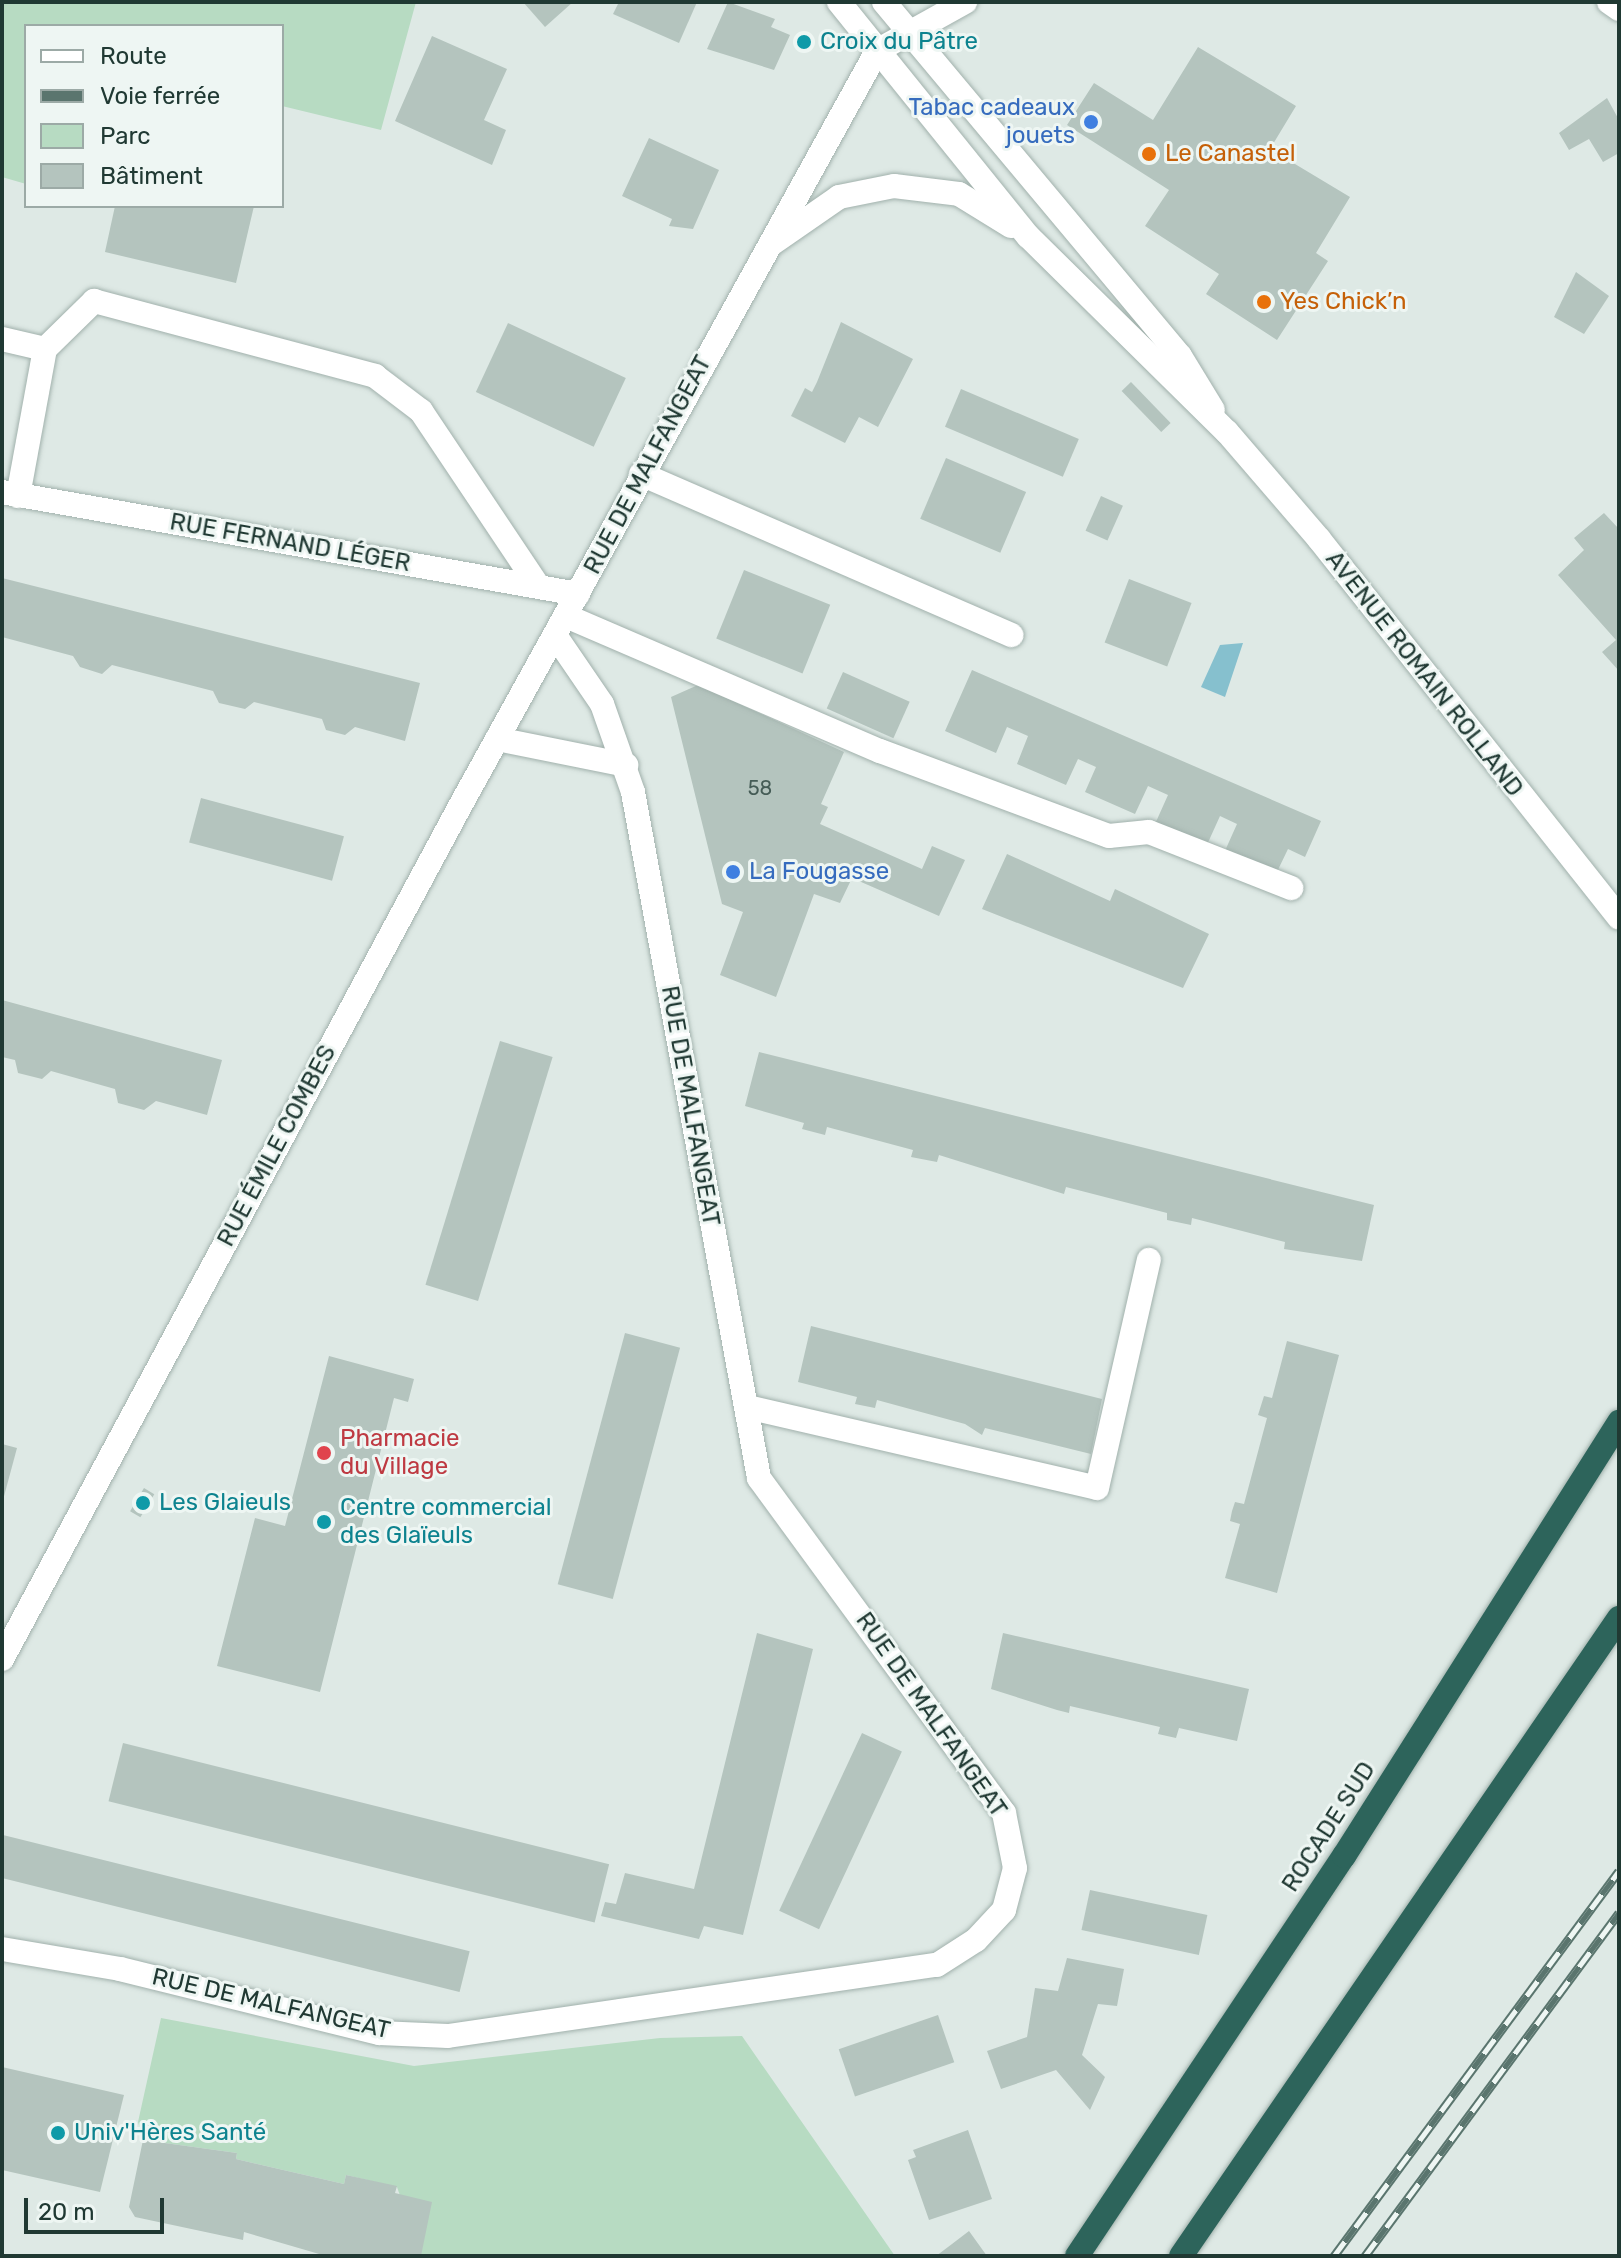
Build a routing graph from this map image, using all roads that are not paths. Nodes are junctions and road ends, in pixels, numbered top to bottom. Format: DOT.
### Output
graph roads {
  1 [pos="839,2"];
  2 [pos="884,2"];
  3 [pos="965,2"];
  4 [pos="1609,2"];
  5 [pos="1619,9"];
  6 [pos="907,32"];
  7 [pos="877,51"];
  8 [pos="1028,236"];
  9 [pos="765,249"];
  10 [pos="2,339"];
  11 [pos="45,349"];
  12 [pos="1227,432"];
  13 [pos="641,474"];
  14 [pos="10,494"];
  15 [pos="535,581"];
  16 [pos="578,594"];
  17 [pos="560,625"];
  18 [pos="1012,635"];
  19 [pos="497,739"];
  20 [pos="626,765"];
  21 [pos="1291,888"];
  22 [pos="1619,917"];
  23 [pos="1149,1260"];
  24 [pos="747,1407"];
  25 [pos="1619,1422"];
  26 [pos="1619,1618"];
  27 [pos="2,1659"];
  28 [pos="2,1949"];
  29 [pos="1077,2256"];
  30 [pos="1181,2256"];
  1 -- 7 [label="street, AVENUE ROMAIN ROLLAND"];
  2 -- 6 [label="street, AVENUE ROMAIN ROLLAND"];
  3 -- 6 [label="street, RUE DE MALFANGEAT"];
  4 -- 5 [label="street"];
  6 -- 7 [label="street, RUE DE MALFANGEAT"];
  6 -- 12 [label="street, AVENUE ROMAIN ROLLAND"];
  7 -- 8 [label="street, AVENUE ROMAIN ROLLAND"];
  7 -- 9 [label="street, RUE DE MALFANGEAT"];
  8 -- 9 [label="street, RUE DE MALFANGEAT"];
  8 -- 12 [label="street, AVENUE ROMAIN ROLLAND"];
  9 -- 13 [label="street, RUE DE MALFANGEAT"];
  10 -- 11 [label="street"];
  11 -- 14 [label="street"];
  11 -- 15 [label="street"];
  12 -- 22 [label="street, AVENUE ROMAIN ROLLAND"];
  13 -- 16 [label="street, RUE DE MALFANGEAT"];
  13 -- 18 [label="street"];
  14 -- 15 [label="street, RUE FERNAND LÉGER"];
  15 -- 16 [label="street, RUE FERNAND LÉGER"];
  16 -- 17 [label="street, RUE DE MALFANGEAT"];
  17 -- 19 [label="street, RUE ÉMILE COMBES"];
  17 -- 20 [label="street, RUE DE MALFANGEAT"];
  17 -- 21 [label="street"];
  19 -- 20 [label="street"];
  19 -- 27 [label="street, RUE ÉMILE COMBES"];
  20 -- 24 [label="street, RUE DE MALFANGEAT"];
  23 -- 24 [label="street"];
  24 -- 28 [label="street, RUE DE MALFANGEAT"];
  25 -- 29 [label="highway, ROCADE SUD"];
  26 -- 30 [label="highway"];
}
